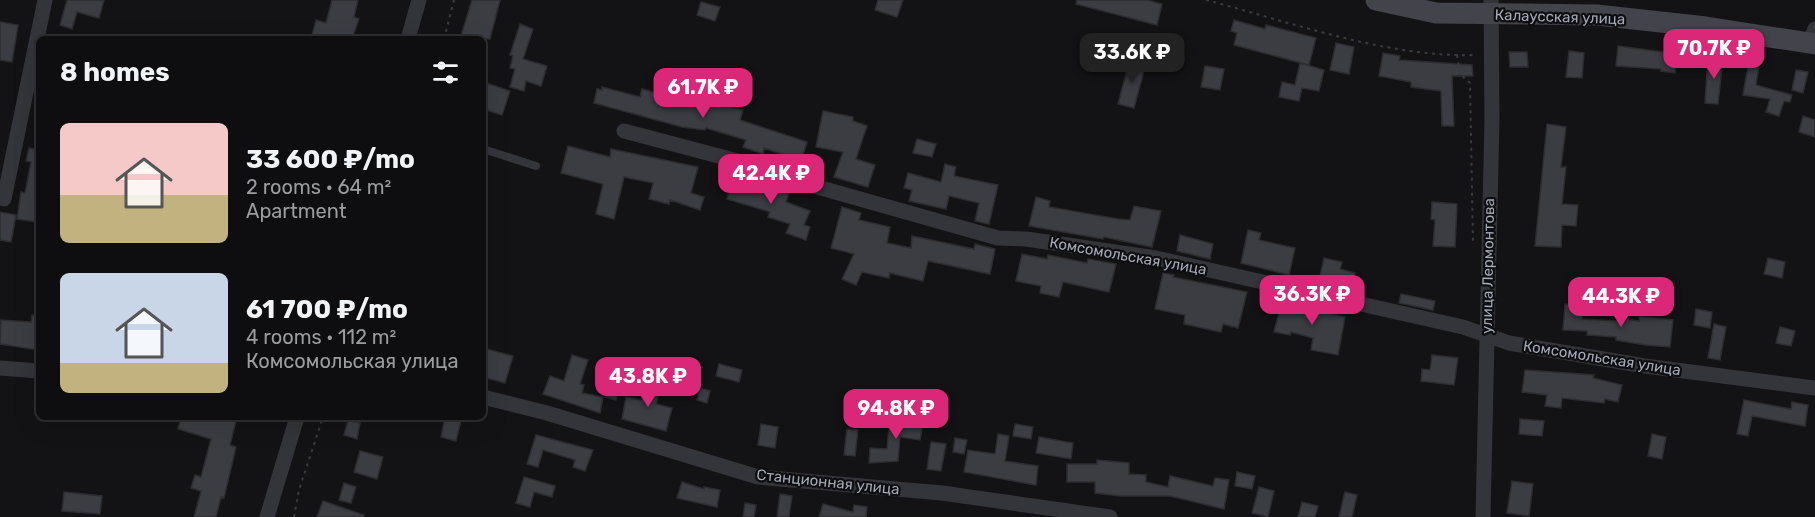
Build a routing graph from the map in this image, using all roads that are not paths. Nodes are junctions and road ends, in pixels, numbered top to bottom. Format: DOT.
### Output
graph roads {
  1 [pos="45,0"];
  2 [pos="419,0"];
  3 [pos="1376,0"];
  4 [pos="1491,7"];
  5 [pos="37,36"];
  6 [pos="409,36"];
  7 [pos="1813,39"];
  8 [pos="36,43"];
  9 [pos="624,131"];
  10 [pos="486,149"];
  11 [pos="536,166"];
  12 [pos="3,199"];
  13 [pos="1487,335"];
  14 [pos="0,368"];
  15 [pos="36,371"];
  16 [pos="1815,388"];
  17 [pos="486,398"];
  18 [pos="296,420"];
  19 [pos="267,517"];
  20 [pos="1110,517"];
  21 [pos="1484,517"];
  1 -- 5 [label="street"];
  2 -- 6 [label="street"];
  3 -- 4 [label="street, Калаусская улица"];
  4 -- 7 [label="street, Калаусская улица"];
  4 -- 13 [label="street, улица Лермонтова"];
  8 -- 12 [label="street"];
  9 -- 13 [label="street, Комсомольская улица"];
  10 -- 11 [label="lane"];
  13 -- 16 [label="street, Комсомольская улица"];
  13 -- 21 [label="street, улица Лермонтова"];
  14 -- 15 [label="street"];
  17 -- 20 [label="street, Станционная улица"];
  18 -- 19 [label="street"];
}
